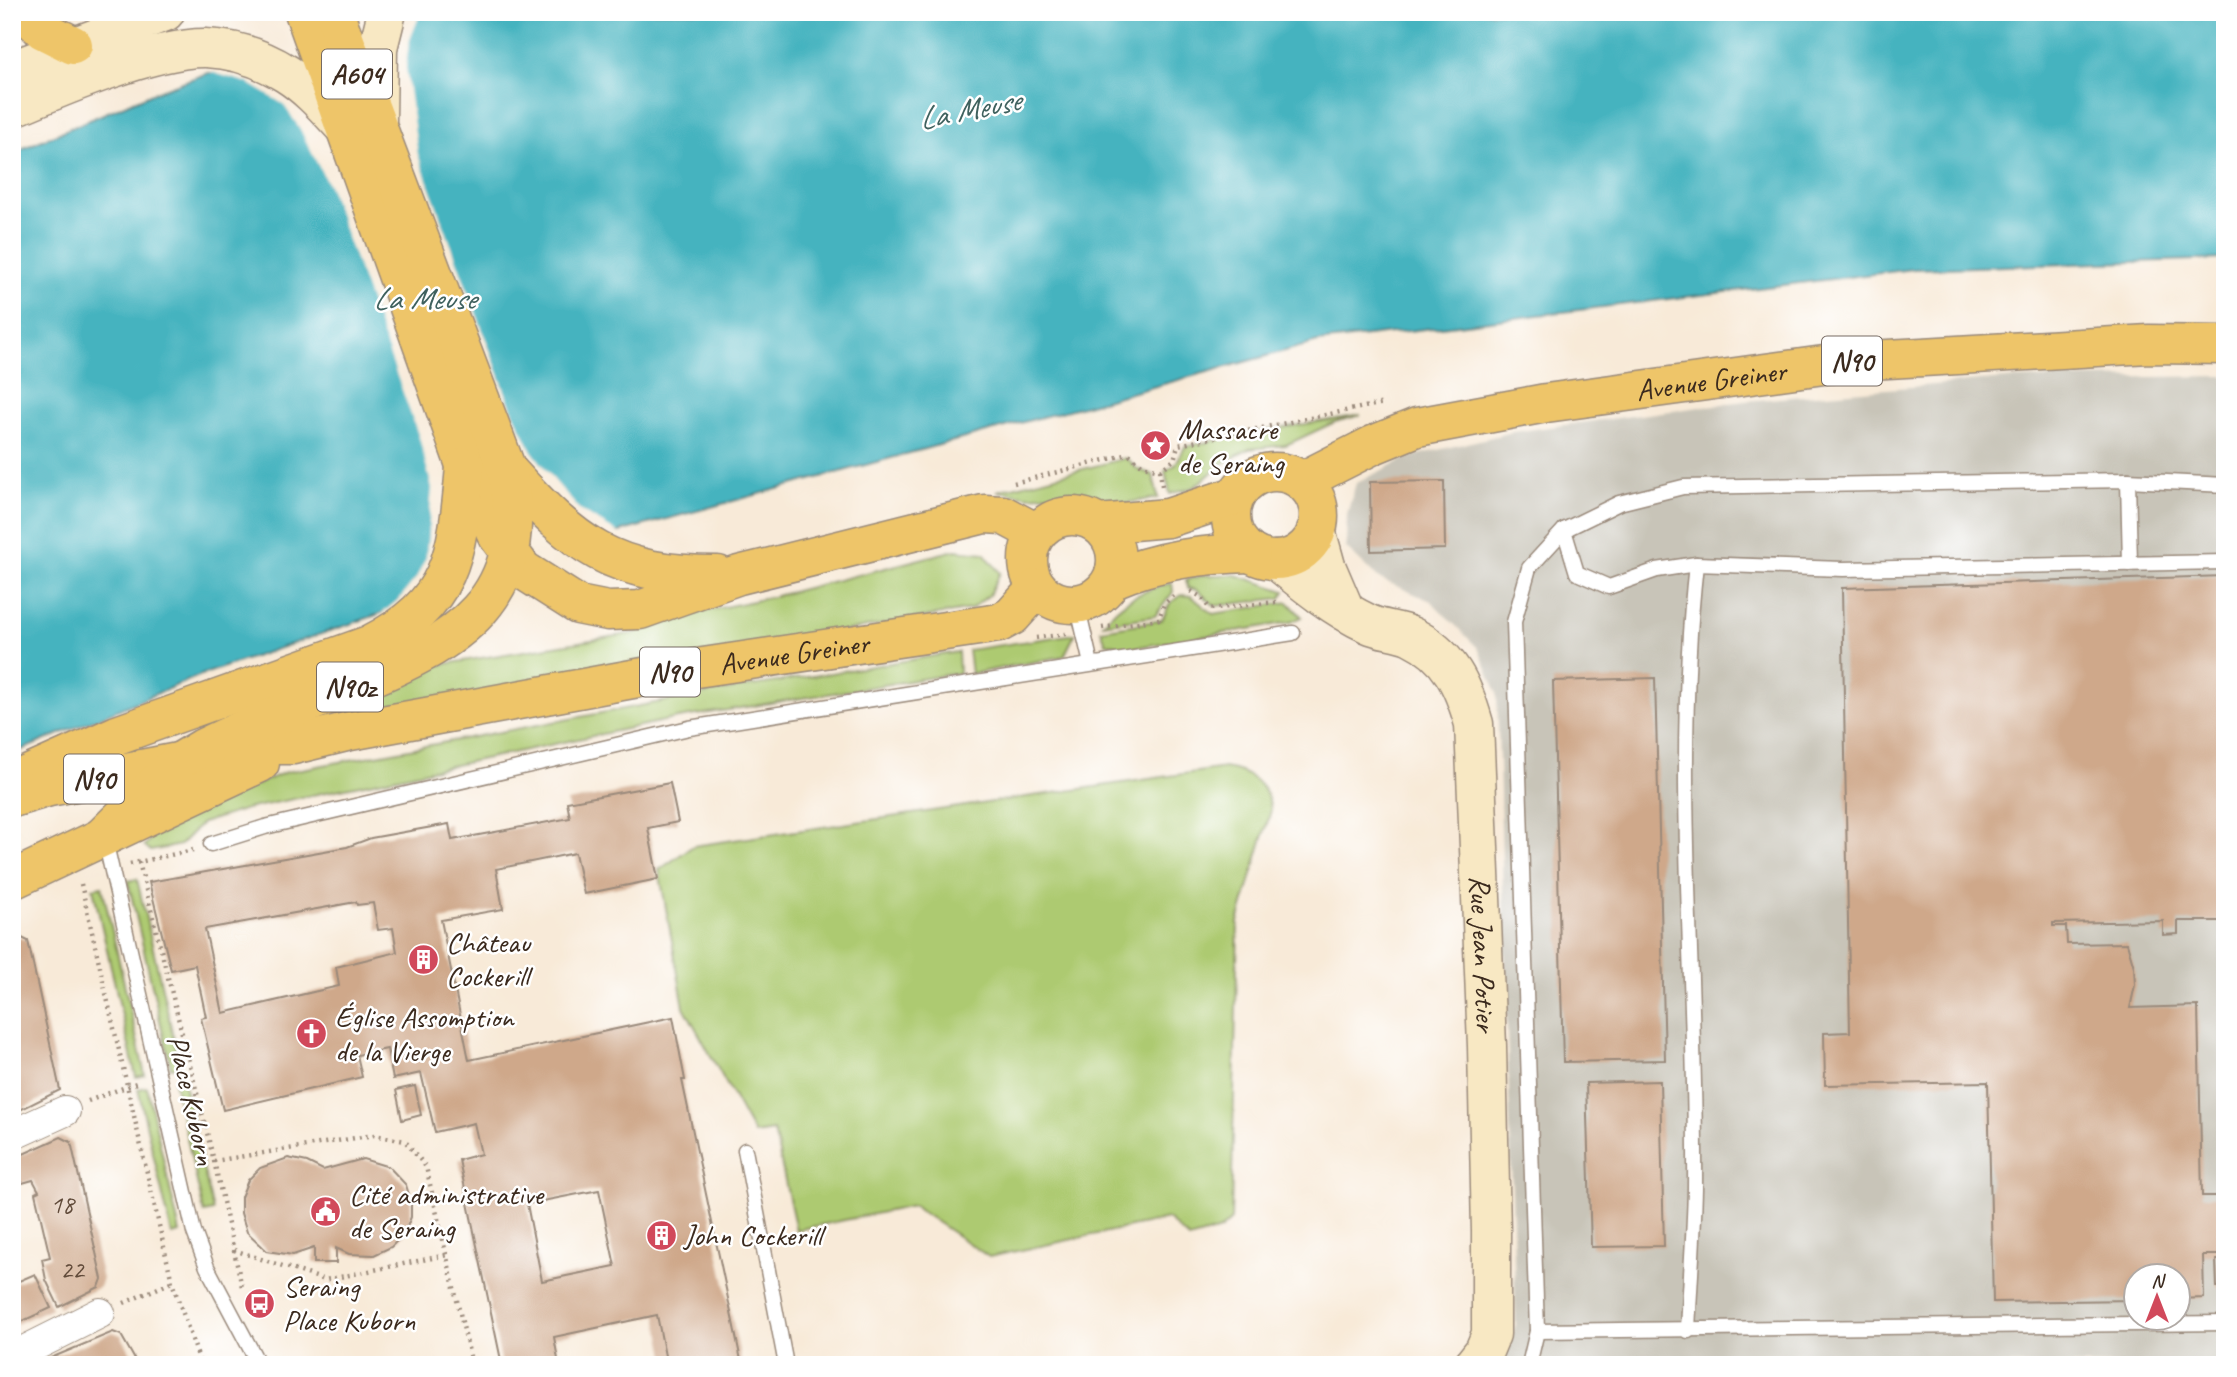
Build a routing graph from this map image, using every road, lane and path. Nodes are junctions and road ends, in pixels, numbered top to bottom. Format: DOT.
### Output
graph roads {
  1 [pos="165,12"];
  2 [pos="387,12"];
  3 [pos="322,20"];
  4 [pos="48,28"];
  5 [pos="12,70"];
  6 [pos="12,108"];
  7 [pos="363,128"];
  8 [pos="2225,345"];
  9 [pos="1397,401"];
  10 [pos="465,465"];
  11 [pos="507,470"];
  12 [pos="2128,480"];
  13 [pos="1011,484"];
  14 [pos="2225,485"];
  15 [pos="1235,496"];
  16 [pos="1312,504"];
  17 [pos="1098,524"];
  18 [pos="1564,530"];
  19 [pos="1037,533"];
  20 [pos="1263,556"];
  21 [pos="2225,562"];
  22 [pos="1696,564"];
  23 [pos="2130,564"];
  24 [pos="511,568"];
  25 [pos="738,575"];
  26 [pos="1112,579"];
  27 [pos="1037,588"];
  28 [pos="1290,601"];
  29 [pos="1344,608"];
  30 [pos="1080,618"];
  31 [pos="1293,634"];
  32 [pos="1030,639"];
  33 [pos="1091,664"];
  34 [pos="293,745"];
  35 [pos="176,764"];
  36 [pos="12,782"];
  37 [pos="12,798"];
  38 [pos="104,835"];
  39 [pos="211,844"];
  40 [pos="182,854"];
  41 [pos="79,875"];
  42 [pos="12,880"];
  43 [pos="126,1085"];
  44 [pos="65,1111"];
  45 [pos="12,1135"];
  46 [pos="745,1150"];
  47 [pos="214,1161"];
  48 [pos="447,1255"];
  49 [pos="172,1282"];
  50 [pos="100,1313"];
  51 [pos="2225,1323"];
  52 [pos="1537,1331"];
  53 [pos="1688,1331"];
  54 [pos="12,1357"];
  55 [pos="201,1365"];
  56 [pos="259,1365"];
  57 [pos="472,1365"];
  58 [pos="786,1365"];
  59 [pos="1474,1365"];
  60 [pos="1529,1365"];
  1 -- 4 [label="main road"];
  2 -- 7 [label="main road"];
  3 -- 7 [label="main road, A604"];
  4 -- 5 [label="main road"];
  6 -- 7 [label="main road"];
  7 -- 10 [label="main road, A604"];
  7 -- 11 [label="main road, A604"];
  8 -- 16 [label="main road, Avenue Greiner / N90"];
  9 -- 13 [label="path"];
  10 -- 24 [label="main road"];
  10 -- 36 [label="main road, N90z"];
  11 -- 24 [label="main road, N90z"];
  11 -- 25 [label="main road"];
  12 -- 14 [label="lane"];
  12 -- 18 [label="lane"];
  12 -- 23 [label="lane"];
  15 -- 16 [label="main road"];
  15 -- 17 [label="main road"];
  15 -- 20 [label="main road"];
  16 -- 20 [label="main road"];
  16 -- 29 [label="main road"];
  17 -- 19 [label="main road"];
  17 -- 26 [label="main road"];
  18 -- 22 [label="lane"];
  18 -- 52 [label="lane"];
  19 -- 25 [label="main road"];
  19 -- 27 [label="main road"];
  20 -- 26 [label="main road"];
  20 -- 29 [label="main road, Rue Jean Potier"];
  21 -- 23 [label="lane"];
  22 -- 23 [label="lane"];
  22 -- 53 [label="lane"];
  24 -- 25 [label="main road"];
  24 -- 35 [label="main road, N90z"];
  26 -- 30 [label="main road"];
  27 -- 30 [label="main road"];
  27 -- 34 [label="main road, Avenue Greiner / N90"];
  28 -- 30 [label="path"];
  29 -- 59 [label="main road, Rue Jean Potier"];
  30 -- 32 [label="path"];
  30 -- 33 [label="lane"];
  31 -- 33 [label="lane"];
  33 -- 39 [label="lane"];
  34 -- 35 [label="main road, Avenue Greiner / N90"];
  34 -- 38 [label="main road, Avenue Greiner / N90"];
  35 -- 37 [label="main road, Avenue Greiner / N90"];
  35 -- 38 [label="main road, N90z"];
  38 -- 42 [label="main road, N90"];
  38 -- 56 [label="lane, Place Kuborn"];
  40 -- 47 [label="path"];
  41 -- 43 [label="path"];
  43 -- 44 [label="path"];
  43 -- 49 [label="path"];
  44 -- 45 [label="street"];
  46 -- 58 [label="lane"];
  47 -- 48 [label="path"];
  47 -- 48 [label="path"];
  48 -- 57 [label="path"];
  49 -- 50 [label="path"];
  49 -- 55 [label="path"];
  50 -- 54 [label="street"];
  51 -- 53 [label="lane"];
  52 -- 53 [label="lane"];
  52 -- 60 [label="lane"];
}
